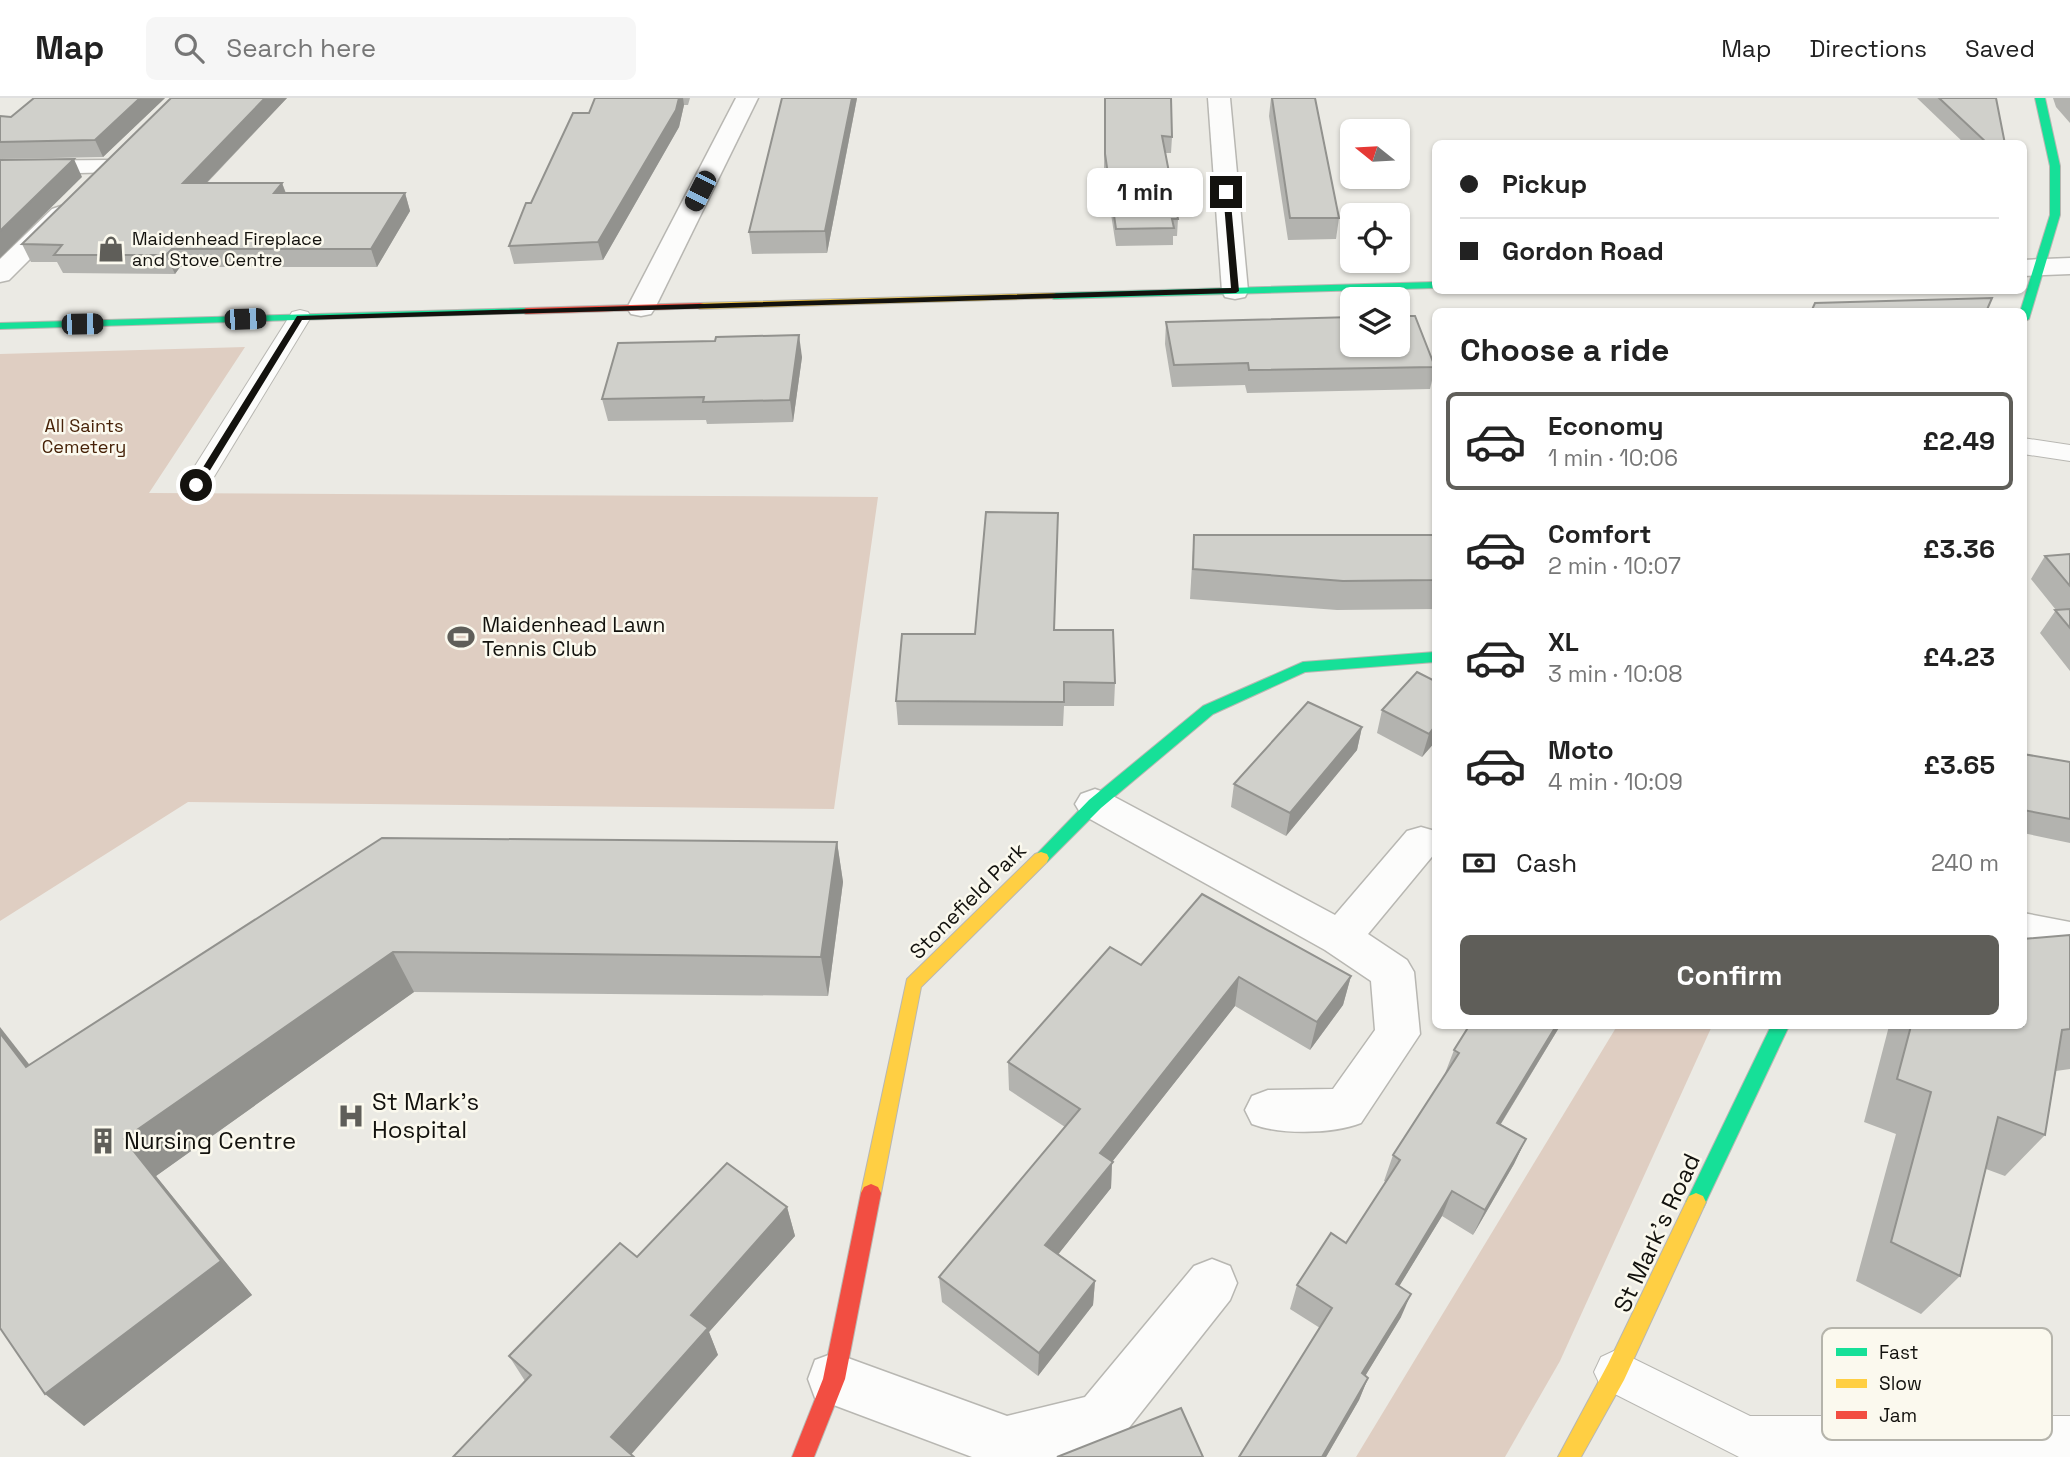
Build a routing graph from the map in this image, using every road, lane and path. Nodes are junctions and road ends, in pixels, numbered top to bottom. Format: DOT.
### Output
graph roads {
  1 [pos="747,98"];
  2 [pos="1219,98"];
  3 [pos="2040,98"];
  4 [pos="131,147"];
  5 [pos="111,166"];
  6 [pos="0,168"];
  7 [pos="2070,266"];
  8 [pos="2030,268"];
  9 [pos="0,274"];
  10 [pos="1432,285"];
  11 [pos="2027,290"];
  12 [pos="1236,291"];
  13 [pos="641,308"];
  14 [pos="300,317"];
  15 [pos="0,326"];
  16 [pos="2027,447"];
  17 [pos="2070,453"];
  18 [pos="196,485"];
  19 [pos="1432,657"];
  20 [pos="1095,804"];
  21 [pos="1421,842"];
  22 [pos="2027,931"];
  23 [pos="1340,938"];
  24 [pos="2070,939"];
  25 [pos="1779,1029"];
  26 [pos="1268,1110"];
  27 [pos="1212,1283"];
  28 [pos="1616,1373"];
  29 [pos="834,1379"];
  30 [pos="2070,1438"];
  31 [pos="2051,1440"];
  32 [pos="2052,1440"];
  33 [pos="1984,1447"];
  34 [pos="803,1457"];
  35 [pos="1569,1457"];
  1 -- 13 [label="street"];
  2 -- 12 [label="street"];
  3 -- 8 [label="street"];
  4 -- 5 [label="street"];
  5 -- 6 [label="street"];
  5 -- 9 [label="street"];
  7 -- 8 [label="street"];
  8 -- 11 [label="street"];
  10 -- 12 [label="street"];
  12 -- 13 [label="street"];
  13 -- 14 [label="street"];
  14 -- 15 [label="street"];
  14 -- 18 [label="lane"];
  16 -- 17 [label="lane"];
  19 -- 20 [label="street, Stonefield Park"];
  20 -- 23 [label="street"];
  20 -- 29 [label="street, Stonefield Park"];
  21 -- 23 [label="street"];
  22 -- 24 [label="street"];
  23 -- 26 [label="street"];
  25 -- 28 [label="street, St Mark's Road"];
  27 -- 29 [label="street"];
  28 -- 33 [label="lane"];
  28 -- 35 [label="street, St Mark's Road"];
  29 -- 34 [label="street, Stonefield Park"];
  30 -- 32 [label="lane"];
  31 -- 33 [label="lane"];
}
